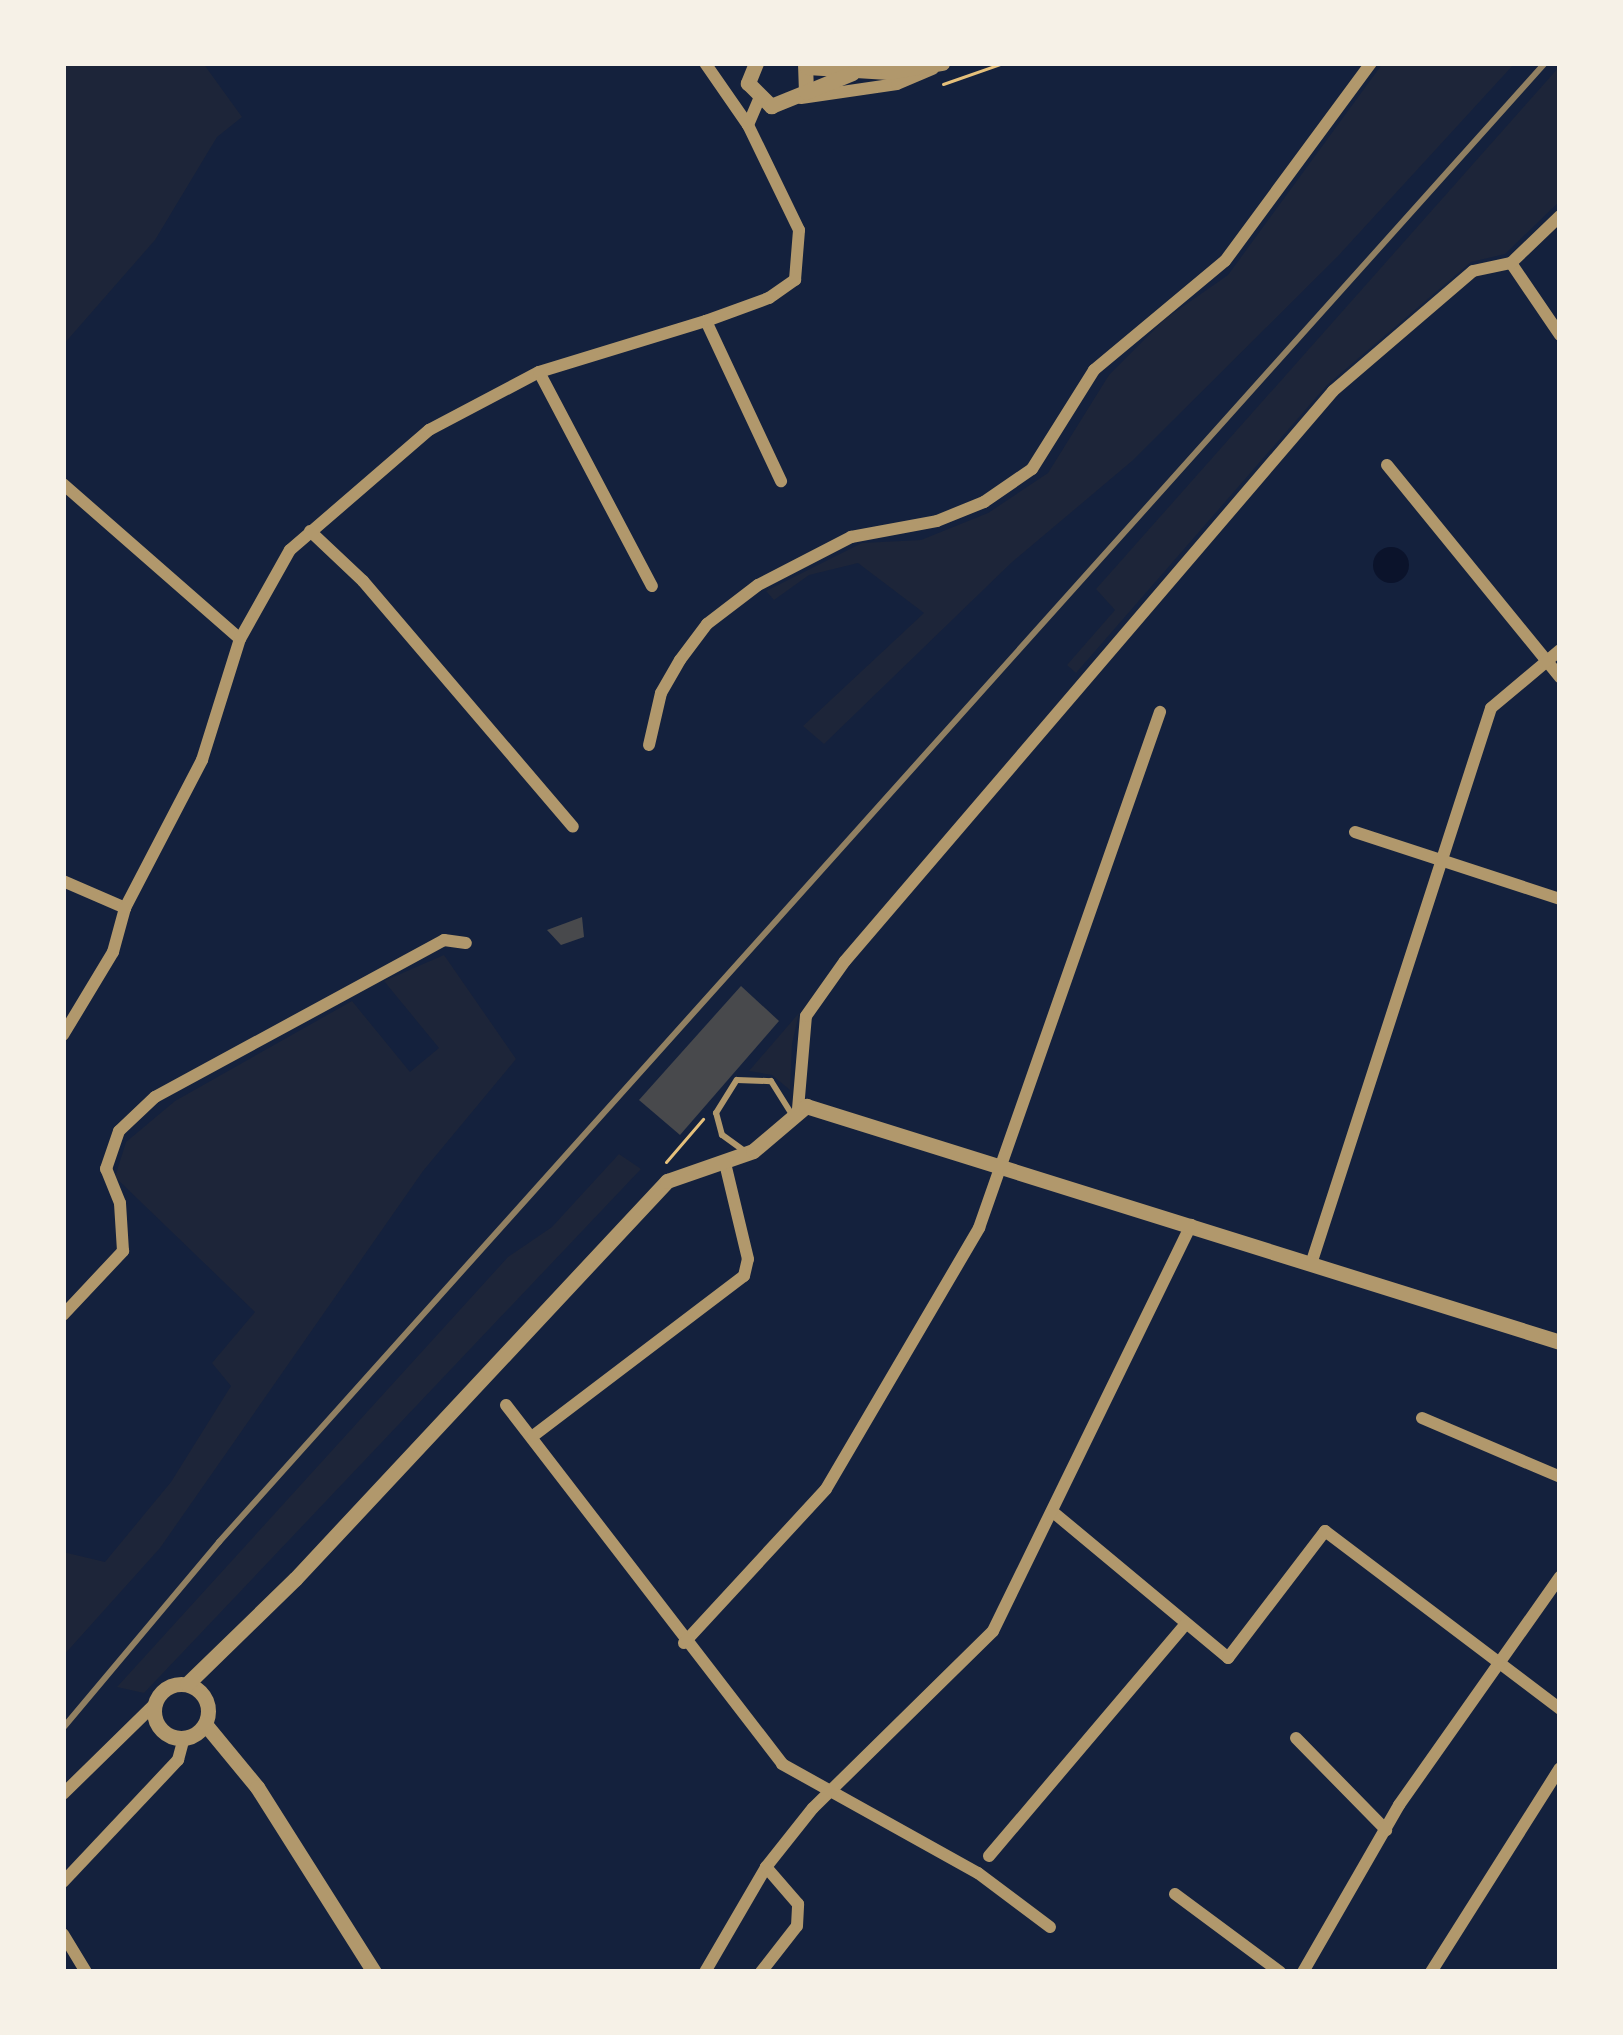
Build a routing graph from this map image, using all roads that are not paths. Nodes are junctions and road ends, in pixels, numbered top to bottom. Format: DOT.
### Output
graph roads {
  1 [pos="704,63"];
  2 [pos="944,63"];
  3 [pos="1371,63"];
  4 [pos="805,65"];
  5 [pos="748,67"];
  6 [pos="852,73"];
  7 [pos="804,95"];
  8 [pos="759,99"];
  9 [pos="748,125"];
  10 [pos="1560,215"];
  11 [pos="1511,263"];
  12 [pos="706,321"];
  13 [pos="1560,335"];
  14 [pos="539,372"];
  15 [pos="1388,465"];
  16 [pos="781,481"];
  17 [pos="63,484"];
  18 [pos="310,531"];
  19 [pos="652,586"];
  20 [pos="239,639"];
  21 [pos="1560,650"];
  22 [pos="1547,661"];
  23 [pos="1560,677"];
  24 [pos="1160,712"];
  25 [pos="649,745"];
  26 [pos="573,827"];
  27 [pos="1355,832"];
  28 [pos="1438,861"];
  29 [pos="63,881"];
  30 [pos="1560,899"];
  31 [pos="125,908"];
  32 [pos="466,943"];
  33 [pos="63,1035"];
  34 [pos="794,1111"];
  35 [pos="753,1151"];
  36 [pos="725,1163"];
  37 [pos="1005,1165"];
  38 [pos="1191,1225"];
  39 [pos="1312,1261"];
  40 [pos="63,1315"];
  41 [pos="1560,1342"];
  42 [pos="506,1405"];
  43 [pos="1421,1418"];
  44 [pos="532,1436"];
  45 [pos="1560,1477"];
  46 [pos="1053,1512"];
  47 [pos="1560,1577"];
  48 [pos="1186,1624"];
  49 [pos="683,1643"];
  50 [pos="1501,1665"];
  51 [pos="187,1684"];
  52 [pos="154,1706"];
  53 [pos="1560,1709"];
  54 [pos="205,1724"];
  55 [pos="184,1738"];
  56 [pos="1296,1738"];
  57 [pos="1560,1768"];
  58 [pos="832,1791"];
  59 [pos="63,1794"];
  60 [pos="1385,1830"];
  61 [pos="989,1856"];
  62 [pos="766,1867"];
  63 [pos="63,1882"];
  64 [pos="1175,1894"];
  65 [pos="1050,1927"];
  66 [pos="63,1934"];
  67 [pos="86,1972"];
  68 [pos="374,1972"];
  69 [pos="705,1972"];
  70 [pos="761,1972"];
  71 [pos="1280,1972"];
  72 [pos="1303,1972"];
  73 [pos="1430,1972"];
  1 -- 9 [label="street"];
  2 -- 6 [label="street"];
  2 -- 7 [label="street"];
  3 -- 25 [label="street"];
  4 -- 6 [label="street"];
  4 -- 7 [label="street"];
  5 -- 8 [label="street"];
  6 -- 7 [label="street"];
  7 -- 8 [label="street"];
  8 -- 9 [label="street"];
  9 -- 12 [label="street"];
  10 -- 11 [label="street"];
  11 -- 13 [label="street"];
  11 -- 34 [label="street"];
  12 -- 14 [label="street"];
  12 -- 16 [label="street"];
  14 -- 18 [label="street"];
  14 -- 19 [label="street"];
  15 -- 22 [label="street"];
  17 -- 20 [label="street"];
  18 -- 20 [label="street"];
  18 -- 26 [label="street"];
  20 -- 31 [label="street"];
  21 -- 22 [label="street"];
  22 -- 23 [label="street"];
  22 -- 28 [label="street"];
  24 -- 37 [label="street"];
  27 -- 28 [label="street"];
  28 -- 30 [label="street"];
  28 -- 39 [label="street"];
  29 -- 31 [label="street"];
  31 -- 33 [label="street"];
  32 -- 40 [label="street"];
  34 -- 35 [label="street"];
  34 -- 35 [label="lane"];
  34 -- 37 [label="street"];
  35 -- 36 [label="street"];
  36 -- 44 [label="street"];
  36 -- 51 [label="street"];
  37 -- 38 [label="street"];
  37 -- 49 [label="street"];
  38 -- 39 [label="street"];
  38 -- 46 [label="street"];
  39 -- 41 [label="street"];
  42 -- 44 [label="street"];
  43 -- 45 [label="street"];
  44 -- 49 [label="street"];
  46 -- 48 [label="street"];
  46 -- 58 [label="street"];
  47 -- 50 [label="street"];
  48 -- 50 [label="street"];
  48 -- 61 [label="street"];
  49 -- 58 [label="street"];
  50 -- 53 [label="street"];
  50 -- 60 [label="street"];
  51 -- 52 [label="street"];
  51 -- 54 [label="street"];
  52 -- 55 [label="street"];
  52 -- 59 [label="street"];
  54 -- 55 [label="street"];
  54 -- 68 [label="street"];
  55 -- 63 [label="street"];
  56 -- 60 [label="street"];
  57 -- 73 [label="street"];
  58 -- 62 [label="street"];
  58 -- 65 [label="street"];
  60 -- 72 [label="street"];
  62 -- 69 [label="street"];
  62 -- 70 [label="street"];
  64 -- 71 [label="street"];
  66 -- 67 [label="street"];
}
